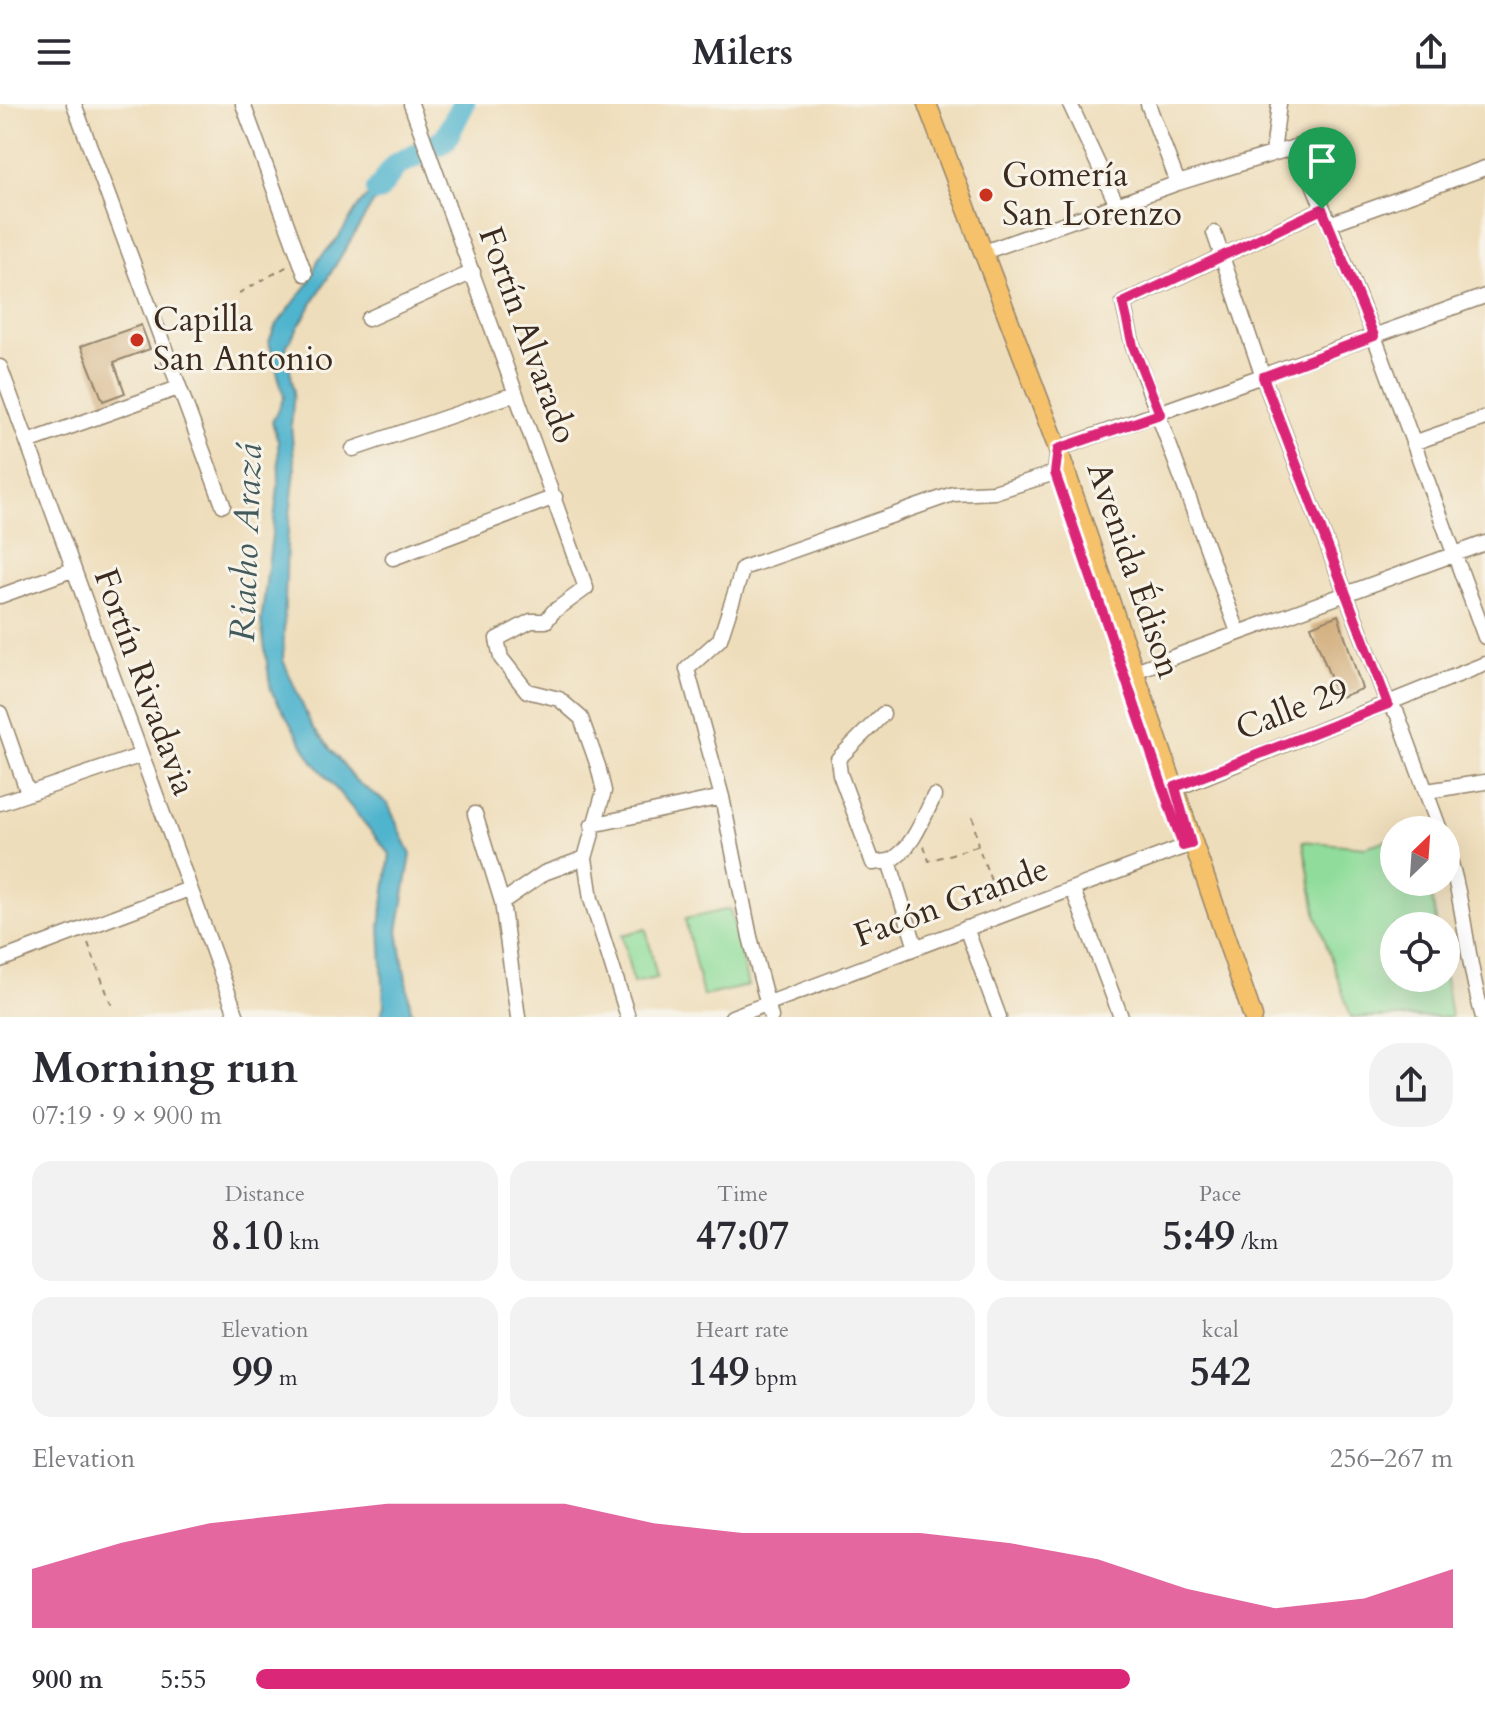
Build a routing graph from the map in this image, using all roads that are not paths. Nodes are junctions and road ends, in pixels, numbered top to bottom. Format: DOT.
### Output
graph roads {
  1 [pos="74,104"];
  2 [pos="243,104"];
  3 [pos="411,104"];
  4 [pos="919,104"];
  5 [pos="927,104"];
  6 [pos="1070,104"];
  7 [pos="1148,104"];
  8 [pos="1279,104"];
  9 [pos="1273,153"];
  10 [pos="1485,168"];
  11 [pos="1178,183"];
  12 [pos="1117,205"];
  13 [pos="1322,209"];
  14 [pos="1329,224"];
  15 [pos="1214,233"];
  16 [pos="984,252"];
  17 [pos="1222,258"];
  18 [pos="302,267"];
  19 [pos="473,272"];
  20 [pos="1485,296"];
  21 [pos="368,319"];
  22 [pos="1374,336"];
  23 [pos="0,367"];
  24 [pos="1263,377"];
  25 [pos="178,388"];
  26 [pos="4,390"];
  27 [pos="515,394"];
  28 [pos="1160,414"];
  29 [pos="1485,418"];
  30 [pos="28,442"];
  31 [pos="1413,443"];
  32 [pos="353,449"];
  33 [pos="1058,449"];
  34 [pos="1055,473"];
  35 [pos="555,497"];
  36 [pos="223,505"];
  37 [pos="1485,543"];
  38 [pos="1453,556"];
  39 [pos="393,558"];
  40 [pos="72,570"];
  41 [pos="1345,594"];
  42 [pos="0,596"];
  43 [pos="1238,632"];
  44 [pos="1485,637"];
  45 [pos="1485,664"];
  46 [pos="1131,672"];
  47 [pos="1388,704"];
  48 [pos="0,713"];
  49 [pos="883,714"];
  50 [pos="139,756"];
  51 [pos="1485,782"];
  52 [pos="1171,790"];
  53 [pos="1427,791"];
  54 [pos="28,793"];
  55 [pos="934,796"];
  56 [pos="722,797"];
  57 [pos="0,803"];
  58 [pos="475,814"];
  59 [pos="1435,816"];
  60 [pos="592,825"];
  61 [pos="1187,845"];
  62 [pos="585,858"];
  63 [pos="889,861"];
  64 [pos="189,889"];
  65 [pos="1073,890"];
  66 [pos="1458,896"];
  67 [pos="502,902"];
  68 [pos="966,928"];
  69 [pos="915,945"];
  70 [pos="0,960"];
  71 [pos="769,1010"];
  72 [pos="237,1017"];
  73 [pos="518,1017"];
  74 [pos="628,1017"];
  75 [pos="732,1017"];
  76 [pos="999,1017"];
  77 [pos="1121,1017"];
  78 [pos="1243,1017"];
  79 [pos="1253,1017"];
  80 [pos="1483,1017"];
  1 -- 25 [label="street"];
  2 -- 18 [label="street"];
  3 -- 19 [label="street, Fortín Alvarado"];
  4 -- 34 [label="main road, Avenida Édison"];
  5 -- 16 [label="main road, Avenida Édison"];
  6 -- 12 [label="street"];
  7 -- 11 [label="street"];
  8 -- 9 [label="street"];
  9 -- 11 [label="street"];
  9 -- 13 [label="street"];
  10 -- 14 [label="street"];
  11 -- 12 [label="street"];
  12 -- 16 [label="street"];
  13 -- 14 [label="street"];
  13 -- 17 [label="street"];
  14 -- 22 [label="street"];
  15 -- 17 [label="street"];
  16 -- 33 [label="main road, Avenida Édison"];
  17 -- 24 [label="street"];
  17 -- 28 [label="street"];
  19 -- 21 [label="street"];
  19 -- 27 [label="street, Fortín Alvarado"];
  20 -- 22 [label="street"];
  22 -- 24 [label="street"];
  22 -- 31 [label="street"];
  23 -- 26 [label="street, Fortín Rivadavia"];
  24 -- 28 [label="street"];
  24 -- 41 [label="street"];
  25 -- 30 [label="street"];
  25 -- 36 [label="street"];
  26 -- 30 [label="street, Fortín Rivadavia"];
  27 -- 32 [label="street"];
  27 -- 35 [label="street, Fortín Alvarado"];
  28 -- 33 [label="street"];
  28 -- 43 [label="street"];
  29 -- 31 [label="street"];
  30 -- 40 [label="street, Fortín Rivadavia"];
  31 -- 38 [label="street"];
  33 -- 34 [label="street"];
  33 -- 46 [label="main road, Avenida Édison"];
  34 -- 46 [label="main road, Avenida Édison"];
  34 -- 56 [label="street"];
  35 -- 39 [label="street"];
  35 -- 60 [label="street, Fortín Alvarado"];
  37 -- 38 [label="street"];
  38 -- 41 [label="street"];
  38 -- 44 [label="street"];
  40 -- 42 [label="street"];
  40 -- 50 [label="street, Fortín Rivadavia"];
  41 -- 43 [label="street"];
  41 -- 47 [label="street"];
  43 -- 46 [label="street"];
  45 -- 47 [label="street, Calle 29"];
  46 -- 52 [label="main road, Avenida Édison"];
  47 -- 52 [label="street, Calle 29"];
  47 -- 53 [label="street"];
  48 -- 54 [label="street"];
  49 -- 63 [label="street"];
  50 -- 54 [label="street"];
  50 -- 64 [label="street, Fortín Rivadavia"];
  51 -- 53 [label="street"];
  52 -- 61 [label="main road, Avenida Édison"];
  53 -- 59 [label="street"];
  54 -- 57 [label="street"];
  55 -- 63 [label="street"];
  56 -- 60 [label="street"];
  56 -- 71 [label="street"];
  58 -- 67 [label="street"];
  60 -- 62 [label="street"];
  61 -- 65 [label="street, Facón Grande"];
  61 -- 78 [label="main road, Avenida Édison"];
  61 -- 79 [label="main road, Avenida Édison"];
  62 -- 67 [label="street"];
  62 -- 74 [label="street"];
  63 -- 69 [label="street"];
  64 -- 70 [label="street"];
  64 -- 72 [label="street, Fortín Rivadavia"];
  65 -- 68 [label="street, Facón Grande"];
  65 -- 77 [label="street"];
  66 -- 80 [label="street"];
  67 -- 73 [label="street"];
  68 -- 69 [label="street, Facón Grande"];
  68 -- 76 [label="street"];
  69 -- 71 [label="street, Facón Grande"];
  71 -- 75 [label="street, Facón Grande"];
}
